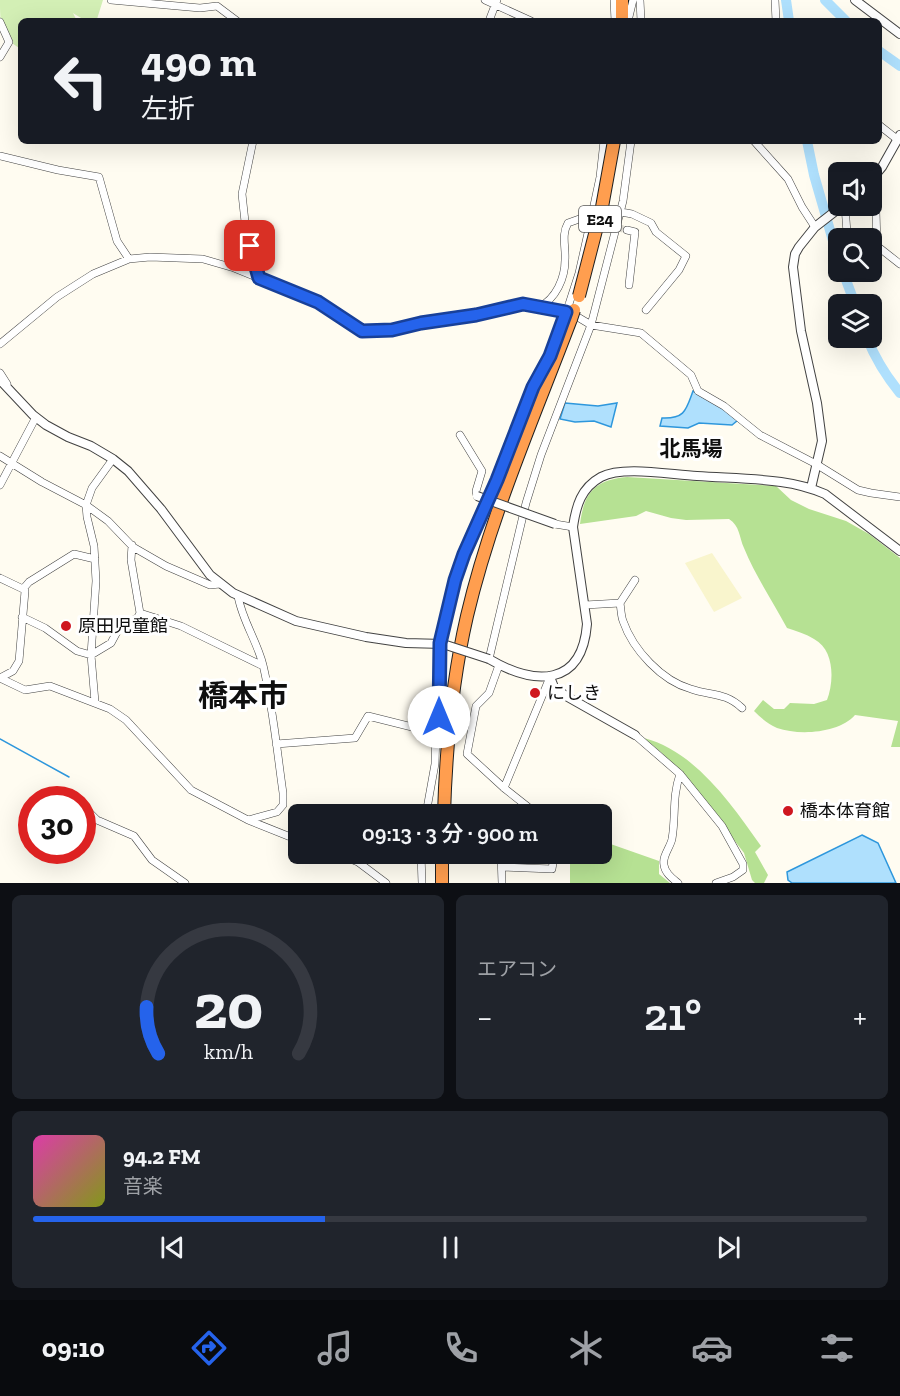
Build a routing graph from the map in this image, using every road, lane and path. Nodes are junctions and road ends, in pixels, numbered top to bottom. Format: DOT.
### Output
graph roads {
  1 [pos="111,0"];
  2 [pos="485,0"];
  3 [pos="614,0"];
  4 [pos="622,0"];
  5 [pos="633,0"];
  6 [pos="640,0"];
  7 [pos="775,0"];
  8 [pos="855,0"];
  9 [pos="496,3"];
  10 [pos="233,18"];
  11 [pos="490,18"];
  12 [pos="525,18"];
  13 [pos="615,18"];
  14 [pos="622,18"];
  15 [pos="629,18"];
  16 [pos="640,18"];
  17 [pos="776,18"];
  18 [pos="879,18"];
  19 [pos="882,20"];
  20 [pos="0,22"];
  21 [pos="900,34"];
  22 [pos="0,57"];
  23 [pos="882,127"];
  24 [pos="899,138"];
  25 [pos="252,144"];
  26 [pos="604,144"];
  27 [pos="613,144"];
  28 [pos="631,144"];
  29 [pos="757,144"];
  30 [pos="0,156"];
  31 [pos="882,164"];
  32 [pos="621,212"];
  33 [pos="830,216"];
  34 [pos="582,218"];
  35 [pos="818,225"];
  36 [pos="627,230"];
  37 [pos="882,252"];
  38 [pos="129,259"];
  39 [pos="900,264"];
  40 [pos="259,278"];
  41 [pos="629,285"];
  42 [pos="539,306"];
  43 [pos="646,310"];
  44 [pos="570,314"];
  45 [pos="591,325"];
  46 [pos="0,344"];
  47 [pos="0,373"];
  48 [pos="0,380"];
  49 [pos="12,394"];
  50 [pos="36,417"];
  51 [pos="460,435"];
  52 [pos="0,456"];
  53 [pos="113,459"];
  54 [pos="12,464"];
  55 [pos="816,464"];
  56 [pos="0,485"];
  57 [pos="811,488"];
  58 [pos="477,496"];
  59 [pos="900,497"];
  60 [pos="86,505"];
  61 [pos="555,524"];
  62 [pos="573,527"];
  63 [pos="132,545"];
  64 [pos="900,551"];
  65 [pos="94,559"];
  66 [pos="0,578"];
  67 [pos="635,580"];
  68 [pos="220,584"];
  69 [pos="23,588"];
  70 [pos="238,596"];
  71 [pos="620,603"];
  72 [pos="585,605"];
  73 [pos="140,613"];
  74 [pos="22,617"];
  75 [pos="442,643"];
  76 [pos="91,655"];
  77 [pos="489,659"];
  78 [pos="499,665"];
  79 [pos="263,666"];
  80 [pos="549,677"];
  81 [pos="0,678"];
  82 [pos="95,702"];
  83 [pos="742,708"];
  84 [pos="436,733"];
  85 [pos="635,735"];
  86 [pos="276,744"];
  87 [pos="680,774"];
  88 [pos="504,788"];
  89 [pos="428,804"];
  90 [pos="445,804"];
  91 [pos="524,804"];
  92 [pos="96,819"];
  93 [pos="248,820"];
  94 [pos="288,836"];
  95 [pos="361,864"];
  96 [pos="421,864"];
  97 [pos="442,864"];
  98 [pos="502,864"];
  99 [pos="553,864"];
  100 [pos="502,867"];
  101 [pos="185,883"];
  102 [pos="386,883"];
  103 [pos="422,883"];
  104 [pos="442,883"];
  105 [pos="502,883"];
  106 [pos="678,883"];
  107 [pos="716,883"];
  1 -- 10 [label="street"];
  2 -- 9 [label="street"];
  3 -- 13 [label="street"];
  4 -- 14 [label="highway"];
  5 -- 15 [label="street"];
  6 -- 16 [label="street"];
  7 -- 17 [label="street"];
  8 -- 18 [label="street"];
  9 -- 11 [label="street"];
  9 -- 12 [label="street"];
  19 -- 21 [label="street"];
  20 -- 22 [label="street"];
  23 -- 24 [label="street"];
  24 -- 31 [label="street"];
  25 -- 40 [label="street"];
  26 -- 44 [label="street"];
  27 -- 44 [label="highway, E24, bridge"];
  28 -- 32 [label="street"];
  29 -- 35 [label="street"];
  30 -- 38 [label="street"];
  32 -- 43 [label="street"];
  32 -- 45 [label="street"];
  33 -- 35 [label="street"];
  34 -- 42 [label="street"];
  35 -- 55 [label="street"];
  36 -- 41 [label="street"];
  37 -- 39 [label="street"];
  38 -- 40 [label="street"];
  38 -- 46 [label="street"];
  40 -- 42 [label="street"];
  42 -- 44 [label="street"];
  44 -- 45 [label="street"];
  44 -- 75 [label="street"];
  44 -- 90 [label="highway, E24"];
  45 -- 55 [label="street"];
  45 -- 77 [label="street"];
  47 -- 49 [label="street"];
  48 -- 49 [label="street"];
  49 -- 50 [label="street"];
  50 -- 53 [label="street"];
  50 -- 54 [label="street"];
  51 -- 58 [label="street"];
  52 -- 54 [label="street"];
  53 -- 60 [label="street"];
  53 -- 68 [label="street"];
  54 -- 56 [label="street"];
  54 -- 60 [label="street"];
  55 -- 57 [label="street"];
  55 -- 59 [label="street"];
  57 -- 62 [label="street"];
  57 -- 64 [label="street"];
  58 -- 61 [label="street, bridge"];
  60 -- 63 [label="street"];
  60 -- 65 [label="street"];
  61 -- 62 [label="street"];
  62 -- 72 [label="street"];
  63 -- 68 [label="street"];
  63 -- 73 [label="street"];
  65 -- 69 [label="street"];
  65 -- 76 [label="street"];
  66 -- 69 [label="street"];
  67 -- 71 [label="street"];
  68 -- 70 [label="street"];
  69 -- 74 [label="street"];
  70 -- 75 [label="street"];
  70 -- 79 [label="street"];
  71 -- 72 [label="street"];
  71 -- 83 [label="street"];
  72 -- 80 [label="street"];
  73 -- 76 [label="street"];
  73 -- 79 [label="street"];
  74 -- 76 [label="street"];
  74 -- 81 [label="street"];
  75 -- 77 [label="street, bridge"];
  75 -- 84 [label="street"];
  76 -- 82 [label="street"];
  77 -- 78 [label="street"];
  78 -- 80 [label="street"];
  78 -- 88 [label="street"];
  79 -- 86 [label="street"];
  80 -- 85 [label="street"];
  80 -- 88 [label="street"];
  81 -- 82 [label="street"];
  82 -- 93 [label="street"];
  84 -- 86 [label="street"];
  84 -- 89 [label="street"];
  85 -- 87 [label="street"];
  86 -- 93 [label="street"];
  87 -- 106 [label="street"];
  87 -- 107 [label="street"];
  88 -- 91 [label="street"];
  92 -- 101 [label="street"];
  93 -- 94 [label="street"];
  95 -- 102 [label="street"];
  96 -- 103 [label="street"];
  97 -- 104 [label="highway"];
  98 -- 100 [label="street"];
  99 -- 100 [label="street"];
  100 -- 105 [label="street"];
}
